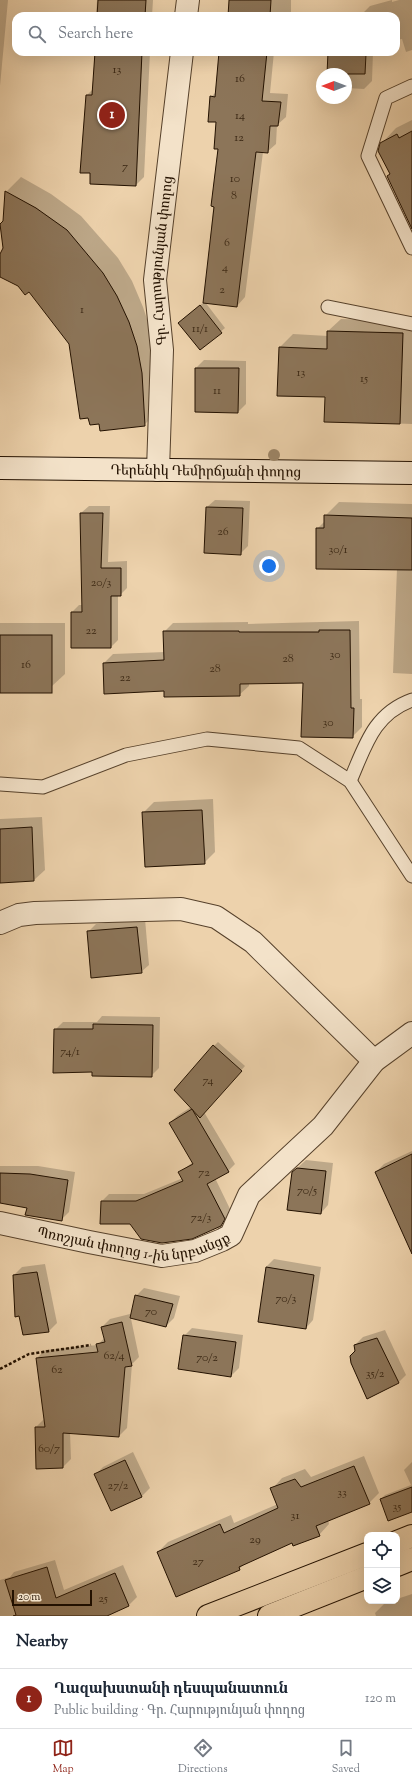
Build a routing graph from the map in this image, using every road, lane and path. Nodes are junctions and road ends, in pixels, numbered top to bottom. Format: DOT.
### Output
graph roads {
  1 [pos="188,0"];
  2 [pos="186,12"];
  3 [pos="182,56"];
  4 [pos="412,86"];
  5 [pos="412,248"];
  6 [pos="328,307"];
  7 [pos="412,324"];
  8 [pos="0,468"];
  9 [pos="158,470"];
  10 [pos="412,473"];
  11 [pos="412,700"];
  12 [pos="350,781"];
  13 [pos="0,784"];
  14 [pos="412,876"];
  15 [pos="0,923"];
  16 [pos="412,1033"];
  17 [pos="374,1061"];
  18 [pos="0,1223"];
  19 [pos="91,1345"];
  20 [pos="0,1369"];
  21 [pos="412,1536"];
  22 [pos="400,1541"];
  23 [pos="364,1555"];
  24 [pos="412,1559"];
  25 [pos="400,1564"];
  26 [pos="364,1578"];
  27 [pos="208,1616"];
  28 [pos="269,1616"];
  1 -- 2 [label="street"];
  3 -- 9 [label="street, Գր. Հարությունյան փողոց"];
  4 -- 5 [label="lane"];
  6 -- 7 [label="lane"];
  8 -- 9 [label="street, Դերենիկ Դեմիրճյանի փողոց"];
  9 -- 10 [label="street, Դերենիկ Դեմիրճյանի փողոց"];
  11 -- 12 [label="lane"];
  12 -- 13 [label="lane"];
  12 -- 14 [label="lane"];
  15 -- 17 [label="street"];
  16 -- 17 [label="street, Պռոշյան փողոց 1-ին նրբանցք"];
  17 -- 18 [label="street, Պռոշյան փողոց 1-ին նրբանցք"];
  19 -- 20 [label="path"];
  21 -- 22 [label="main road"];
  23 -- 27 [label="main road"];
  24 -- 25 [label="main road"];
  26 -- 28 [label="main road"];
}
